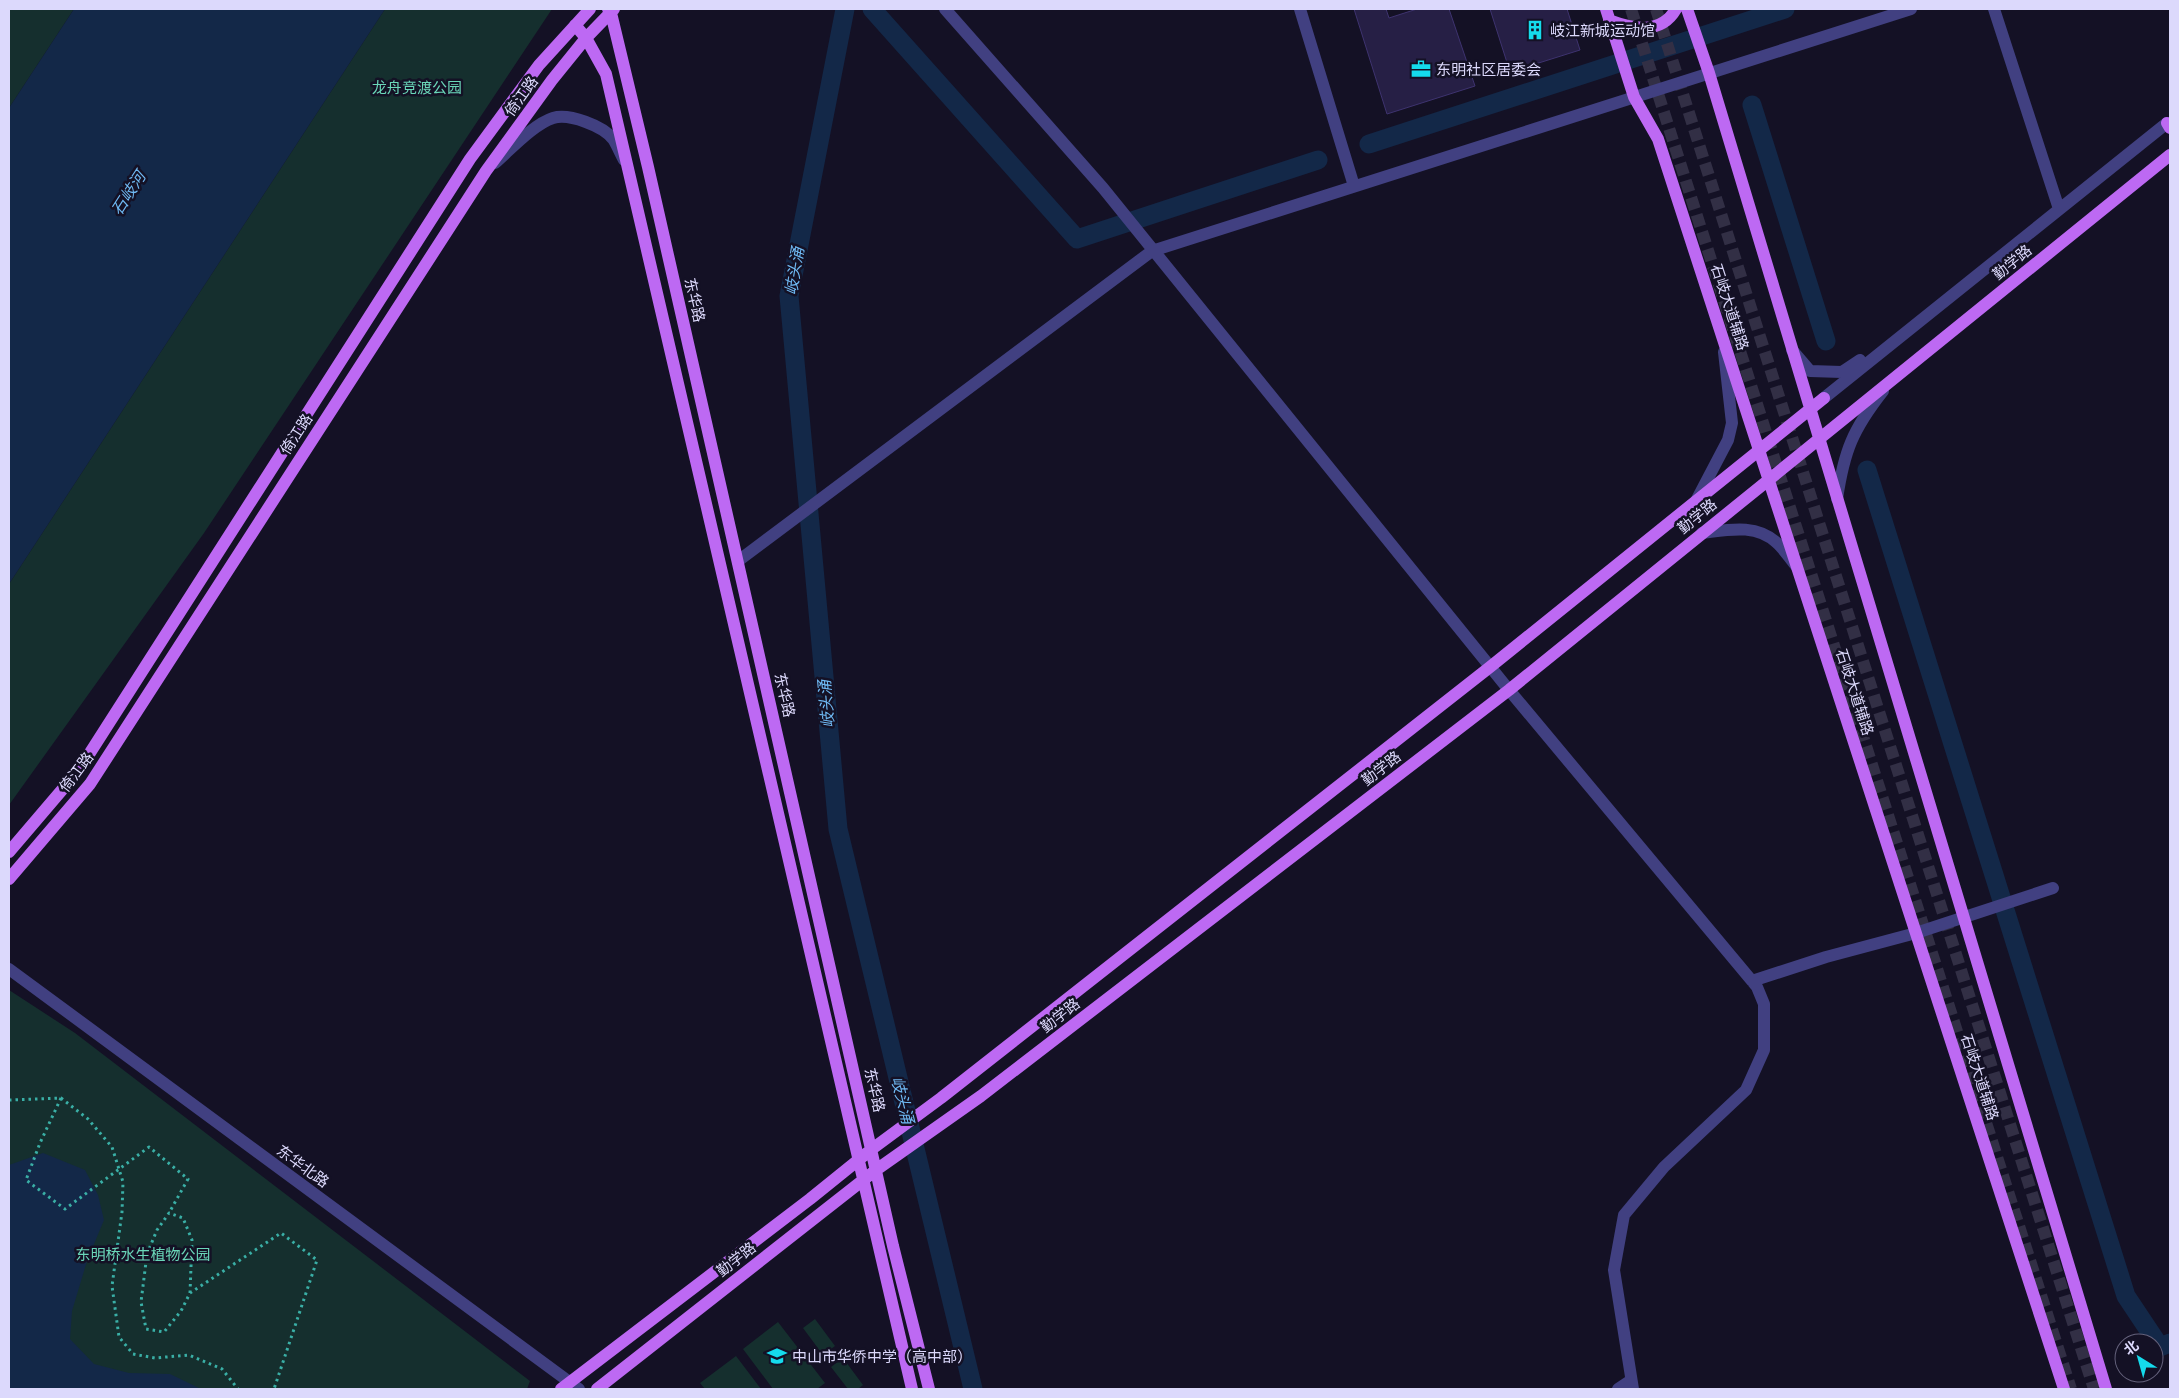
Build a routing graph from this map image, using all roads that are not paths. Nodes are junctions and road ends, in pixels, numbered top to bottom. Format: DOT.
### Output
graph roads {
  1 [pos="590,9"];
  2 [pos="945,9"];
  3 [pos="1300,9"];
  4 [pos="1676,9"];
  5 [pos="1687,9"];
  6 [pos="1911,9"];
  7 [pos="1994,9"];
  8 [pos="611,10"];
  9 [pos="1608,14"];
  10 [pos="575,25"];
  11 [pos="586,38"];
  12 [pos="1709,73"];
  13 [pos="1634,97"];
  14 [pos="2168,125"];
  15 [pos="2170,155"];
  16 [pos="629,169"];
  17 [pos="486,171"];
  18 [pos="1354,186"];
  19 [pos="2059,209"];
  20 [pos="1151,250"];
  21 [pos="1913,327"];
  22 [pos="1723,337"];
  23 [pos="1792,349"];
  24 [pos="1888,383"];
  25 [pos="1824,398"];
  26 [pos="1810,410"];
  27 [pos="1819,439"];
  28 [pos="1760,450"];
  29 [pos="1769,479"];
  30 [pos="1837,499"];
  31 [pos="1696,501"];
  32 [pos="1702,533"];
  33 [pos="738,561"];
  34 [pos="1798,568"];
  35 [pos="1490,667"];
  36 [pos="1509,690"];
  37 [pos="9,852"];
  38 [pos="9,879"];
  39 [pos="2047,890"];
  40 [pos="1963,917"];
  41 [pos="1916,933"];
  42 [pos="9,969"];
  43 [pos="1752,981"];
  44 [pos="872,1149"];
  45 [pos="859,1160"];
  46 [pos="876,1170"];
  47 [pos="864,1181"];
  48 [pos="2058,1368"];
  49 [pos="1632,1385"];
  50 [pos="2107,1386"];
  51 [pos="570,1387"];
  52 [pos="597,1389"];
  53 [pos="912,1389"];
  54 [pos="929,1389"];
  55 [pos="1618,1389"];
  56 [pos="2060,1389"];
  57 [pos="2064,1389"];
  1 -- 10 [label="main road, 倚江路"];
  2 -- 20 [label="street"];
  3 -- 18 [label="street"];
  4 -- 9 [label="main road"];
  5 -- 12 [label="main road, 石岐大道辅路"];
  6 -- 12 [label="street"];
  7 -- 19 [label="street"];
  8 -- 11 [label="main road, 倚江路"];
  8 -- 33 [label="main road, 东华路"];
  9 -- 13 [label="main road, 石岐大道辅路"];
  10 -- 11 [label="main road"];
  10 -- 37 [label="main road, 倚江路"];
  11 -- 16 [label="main road"];
  11 -- 17 [label="main road, 倚江路"];
  12 -- 13 [label="street"];
  12 -- 23 [label="main road, 石岐大道辅路"];
  13 -- 18 [label="street"];
  13 -- 22 [label="main road, 石岐大道辅路"];
  14 -- 19 [label="street"];
  15 -- 24 [label="main road, 勤学路"];
  16 -- 17 [label="street"];
  16 -- 45 [label="main road"];
  17 -- 38 [label="main road, 倚江路"];
  18 -- 20 [label="street"];
  19 -- 21 [label="street"];
  20 -- 33 [label="street"];
  20 -- 35 [label="street"];
  21 -- 23 [label="street"];
  21 -- 25 [label="street"];
  22 -- 28 [label="main road, 石岐大道辅路"];
  22 -- 31 [label="street"];
  23 -- 26 [label="main road, 石岐大道辅路"];
  24 -- 27 [label="main road, 勤学路"];
  24 -- 30 [label="street"];
  25 -- 26 [label="main road, 勤学路"];
  26 -- 27 [label="main road, 石岐大道辅路"];
  26 -- 28 [label="main road, 勤学路"];
  27 -- 29 [label="main road, 勤学路"];
  27 -- 30 [label="main road, 石岐大道辅路"];
  28 -- 29 [label="main road, 石岐大道辅路"];
  28 -- 31 [label="main road, 勤学路"];
  29 -- 32 [label="main road, 勤学路"];
  29 -- 34 [label="main road, 石岐大道辅路"];
  30 -- 40 [label="main road, 石岐大道辅路"];
  31 -- 35 [label="main road, 勤学路"];
  32 -- 34 [label="street"];
  32 -- 36 [label="main road, 勤学路"];
  33 -- 44 [label="main road, 东华路"];
  34 -- 41 [label="main road, 石岐大道辅路"];
  35 -- 36 [label="street"];
  35 -- 44 [label="main road, 勤学路"];
  36 -- 43 [label="street"];
  36 -- 46 [label="main road, 勤学路"];
  39 -- 40 [label="street"];
  40 -- 41 [label="street"];
  40 -- 50 [label="main road, 石岐大道辅路"];
  41 -- 43 [label="street"];
  41 -- 48 [label="main road, 石岐大道辅路"];
  42 -- 51 [label="street, 东华北路"];
  43 -- 49 [label="street"];
  44 -- 45 [label="main road, 勤学路"];
  44 -- 46 [label="main road, 东华路"];
  45 -- 47 [label="main road"];
  45 -- 51 [label="main road, 勤学路"];
  46 -- 47 [label="main road, 勤学路"];
  46 -- 54 [label="main road, 东华路"];
  47 -- 52 [label="main road, 勤学路"];
  47 -- 53 [label="main road"];
  48 -- 56 [label="street"];
  48 -- 57 [label="main road, 石岐大道辅路"];
  49 -- 55 [label="street"];
}
